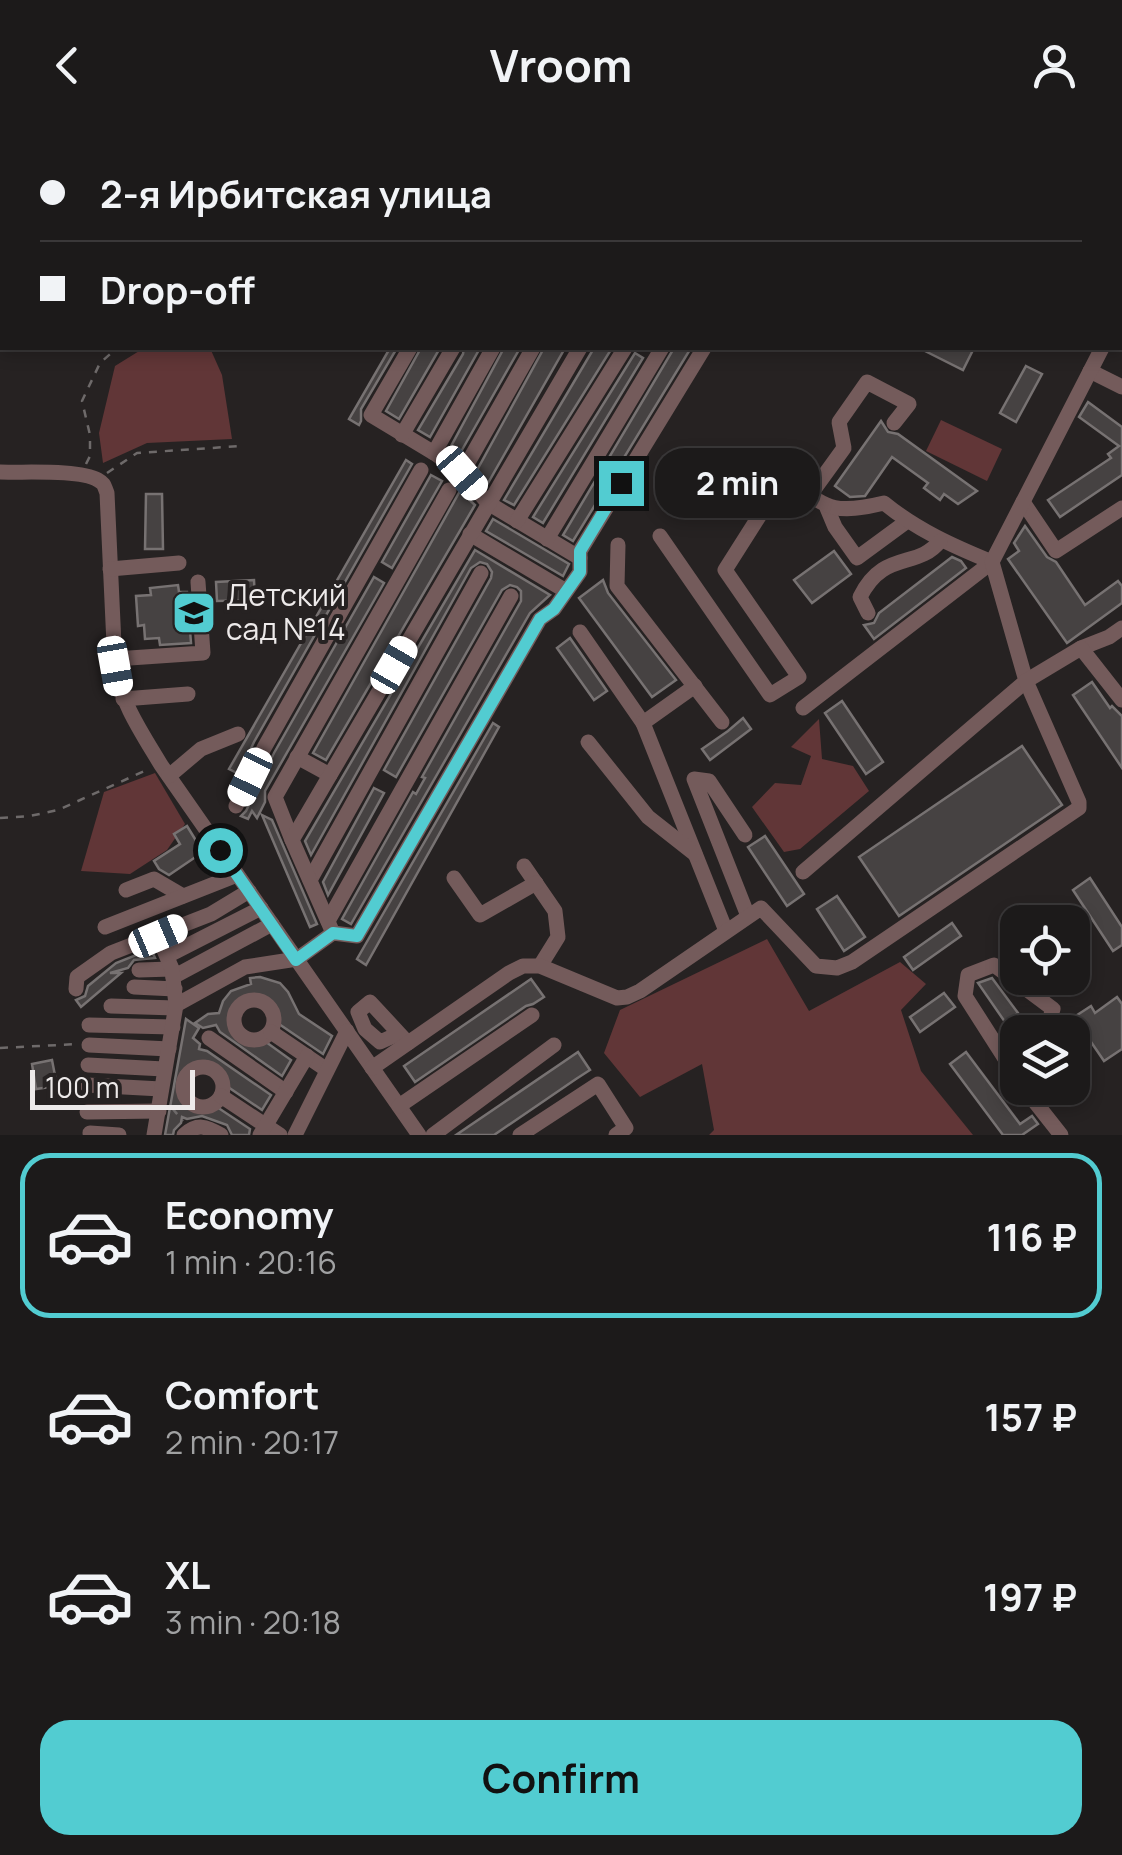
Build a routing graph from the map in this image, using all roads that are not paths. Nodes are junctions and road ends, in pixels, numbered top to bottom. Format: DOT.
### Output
graph roads {
  1 [pos="409,350"];
  2 [pos="452,350"];
  3 [pos="492,350"];
  4 [pos="533,350"];
  5 [pos="579,350"];
  6 [pos="624,350"];
  7 [pos="703,350"];
  8 [pos="1101,350"];
  9 [pos="659,351"];
  10 [pos="1090,371"];
  11 [pos="1122,388"];
  12 [pos="894,423"];
  13 [pos="402,435"];
  14 [pos="434,453"];
  15 [pos="421,470"];
  16 [pos="0,472"];
  17 [pos="462,473"];
  18 [pos="449,490"];
  19 [pos="810,495"];
  20 [pos="1023,502"];
  21 [pos="488,503"];
  22 [pos="828,508"];
  23 [pos="1122,508"];
  24 [pos="517,521"];
  25 [pos="906,522"];
  26 [pos="470,534"];
  27 [pos="660,536"];
  28 [pos="547,539"];
  29 [pos="940,541"];
  30 [pos="618,545"];
  31 [pos="580,558"];
  32 [pos="992,562"];
  33 [pos="179,563"];
  34 [pos="367,565"];
  35 [pos="110,570"];
  36 [pos="481,573"];
  37 [pos="397,581"];
  38 [pos="198,582"];
  39 [pos="566,591"];
  40 [pos="511,596"];
  41 [pos="868,613"];
  42 [pos="1122,628"];
  43 [pos="580,632"];
  44 [pos="1081,648"];
  45 [pos="114,658"];
  46 [pos="1026,681"];
  47 [pos="696,686"];
  48 [pos="188,694"];
  49 [pos="123,699"];
  50 [pos="1122,700"];
  51 [pos="803,708"];
  52 [pos="643,722"];
  53 [pos="722,722"];
  54 [pos="238,734"];
  55 [pos="588,742"];
  56 [pos="264,748"];
  57 [pos="296,760"];
  58 [pos="333,769"];
  59 [pos="165,771"];
  60 [pos="408,777"];
  61 [pos="367,778"];
  62 [pos="398,793"];
  63 [pos="439,794"];
  64 [pos="236,806"];
  65 [pos="745,836"];
  66 [pos="292,840"];
  67 [pos="696,854"];
  68 [pos="524,866"];
  69 [pos="803,872"];
  70 [pos="238,875"];
  71 [pos="454,878"];
  72 [pos="310,880"];
  73 [pos="536,884"];
  74 [pos="126,890"];
  75 [pos="249,892"];
  76 [pos="182,896"];
  77 [pos="261,908"];
  78 [pos="748,916"];
  79 [pos="272,924"];
  80 [pos="105,926"];
  81 [pos="330,927"];
  82 [pos="726,931"];
  83 [pos="158,936"];
  84 [pos="296,960"];
  85 [pos="540,966"];
  86 [pos="138,970"];
  87 [pos="173,984"];
  88 [pos="76,988"];
  89 [pos="134,988"];
  90 [pos="111,1006"];
  91 [pos="532,1015"];
  92 [pos="1051,1015"];
  93 [pos="90,1025"];
  94 [pos="173,1028"];
  95 [pos="271,1032"];
  96 [pos="347,1032"];
  97 [pos="208,1038"];
  98 [pos="554,1044"];
  99 [pos="89,1046"];
  100 [pos="1000,1048"];
  101 [pos="169,1049"];
  102 [pos="307,1056"];
  103 [pos="88,1065"];
  104 [pos="372,1068"];
  105 [pos="164,1069"];
  106 [pos="327,1070"];
  107 [pos="87,1085"];
  108 [pos="161,1089"];
  109 [pos="286,1092"];
  110 [pos="221,1096"];
  111 [pos="1037,1105"];
  112 [pos="399,1106"];
  113 [pos="159,1111"];
  114 [pos="88,1112"];
  115 [pos="90,1132"];
  116 [pos="187,1132"];
  117 [pos="268,1132"];
  118 [pos="119,1135"];
  119 [pos="154,1135"];
  120 [pos="221,1135"];
  121 [pos="295,1135"];
  122 [pos="419,1135"];
  123 [pos="433,1135"];
  124 [pos="520,1135"];
  125 [pos="616,1135"];
  126 [pos="1061,1135"];
  1 -- 13 [label="street"];
  2 -- 13 [label="street"];
  3 -- 14 [label="street"];
  4 -- 17 [label="street"];
  5 -- 21 [label="street"];
  6 -- 24 [label="street"];
  7 -- 31 [label="street"];
  8 -- 10 [label="street"];
  9 -- 28 [label="street"];
  10 -- 11 [label="street"];
  10 -- 20 [label="street"];
  12 -- 19 [label="street"];
  13 -- 14 [label="street"];
  14 -- 17 [label="street"];
  15 -- 34 [label="street"];
  16 -- 35 [label="street"];
  17 -- 21 [label="street"];
  18 -- 37 [label="street"];
  19 -- 22 [label="street"];
  19 -- 27 [label="street"];
  20 -- 23 [label="street"];
  20 -- 32 [label="street"];
  21 -- 24 [label="street"];
  21 -- 26 [label="street"];
  22 -- 25 [label="street"];
  22 -- 25 [label="street"];
  24 -- 28 [label="street"];
  25 -- 29 [label="street"];
  26 -- 39 [label="street"];
  26 -- 58 [label="street"];
  28 -- 31 [label="street"];
  29 -- 32 [label="street"];
  29 -- 41 [label="street"];
  30 -- 47 [label="street"];
  31 -- 39 [label="street"];
  32 -- 46 [label="street"];
  32 -- 51 [label="street"];
  33 -- 35 [label="street"];
  34 -- 37 [label="street"];
  34 -- 56 [label="street"];
  35 -- 45 [label="street"];
  36 -- 61 [label="street"];
  37 -- 57 [label="street"];
  38 -- 45 [label="street"];
  39 -- 63 [label="street"];
  40 -- 60 [label="street"];
  42 -- 44 [label="street"];
  43 -- 52 [label="street"];
  44 -- 46 [label="street"];
  44 -- 50 [label="street"];
  45 -- 49 [label="street"];
  46 -- 69 [label="street"];
  46 -- 78 [label="street"];
  47 -- 52 [label="street"];
  47 -- 53 [label="street"];
  48 -- 49 [label="street"];
  49 -- 59 [label="street"];
  52 -- 67 [label="street"];
  54 -- 59 [label="street"];
  55 -- 67 [label="street"];
  56 -- 57 [label="street"];
  56 -- 64 [label="street"];
  57 -- 58 [label="street"];
  57 -- 66 [label="street"];
  58 -- 61 [label="street"];
  58 -- 66 [label="street"];
  59 -- 70 [label="street"];
  60 -- 62 [label="street"];
  60 -- 63 [label="street"];
  61 -- 62 [label="street"];
  61 -- 72 [label="street"];
  62 -- 81 [label="street"];
  63 -- 81 [label="street"];
  65 -- 78 [label="street"];
  66 -- 72 [label="street"];
  67 -- 82 [label="street"];
  68 -- 73 [label="street"];
  70 -- 75 [label="street"];
  70 -- 76 [label="street"];
  71 -- 73 [label="street"];
  72 -- 81 [label="street"];
  73 -- 85 [label="street"];
  74 -- 76 [label="street"];
  75 -- 77 [label="street"];
  75 -- 83 [label="street"];
  76 -- 80 [label="street"];
  77 -- 79 [label="street"];
  77 -- 87 [label="street"];
  78 -- 82 [label="street"];
  79 -- 84 [label="street"];
  79 -- 87 [label="street"];
  81 -- 84 [label="street"];
  82 -- 85 [label="street"];
  83 -- 87 [label="street"];
  83 -- 88 [label="street"];
  84 -- 87 [label="street"];
  84 -- 96 [label="street"];
  85 -- 104 [label="street"];
  86 -- 87 [label="street"];
  87 -- 89 [label="street"];
  87 -- 90 [label="street"];
  87 -- 94 [label="street"];
  91 -- 112 [label="street"];
  92 -- 100 [label="street"];
  93 -- 94 [label="street"];
  94 -- 101 [label="street"];
  95 -- 102 [label="street"];
  96 -- 104 [label="street"];
  96 -- 106 [label="street"];
  97 -- 109 [label="street"];
  98 -- 123 [label="street"];
  99 -- 101 [label="street"];
  101 -- 105 [label="street"];
  102 -- 106 [label="street"];
  102 -- 109 [label="street"];
  103 -- 105 [label="street"];
  104 -- 112 [label="street"];
  105 -- 108 [label="street"];
  106 -- 121 [label="street"];
  107 -- 108 [label="street"];
  108 -- 113 [label="street"];
  109 -- 117 [label="street"];
  110 -- 117 [label="street"];
  111 -- 126 [label="street"];
  112 -- 122 [label="street"];
  113 -- 114 [label="street"];
  113 -- 119 [label="street"];
  115 -- 118 [label="street"];
  116 -- 120 [label="street"];
  124 -- 125 [label="street"];
}
